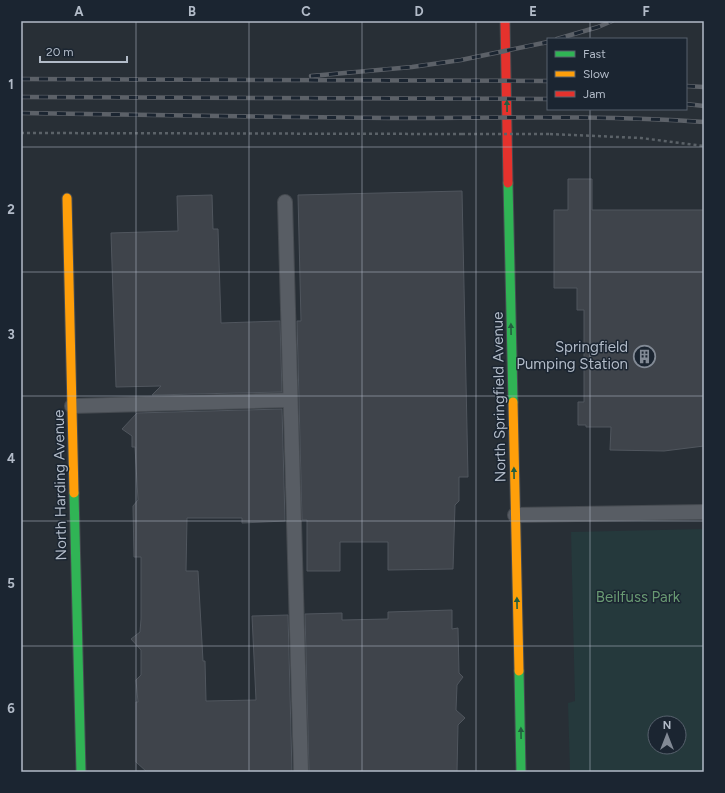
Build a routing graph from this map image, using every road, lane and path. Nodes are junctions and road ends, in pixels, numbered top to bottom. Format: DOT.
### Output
graph roads {
  1 [pos="505,21"];
  2 [pos="21,133"];
  3 [pos="704,146"];
  4 [pos="67,198"];
  5 [pos="285,202"];
  6 [pos="290,400"];
  7 [pos="72,406"];
  8 [pos="704,512"];
  9 [pos="515,515"];
  10 [pos="82,772"];
  11 [pos="301,772"];
  12 [pos="522,772"];
  9 -- 1 [label="street, North Springfield Avenue, one-way"];
  2 -- 3 [label="path, bridge"];
  4 -- 7 [label="street, North Harding Avenue"];
  5 -- 6 [label="lane"];
  6 -- 7 [label="lane"];
  6 -- 11 [label="lane"];
  7 -- 10 [label="street, North Harding Avenue"];
  8 -- 9 [label="lane"];
  12 -- 9 [label="street, North Springfield Avenue, one-way"];
}
